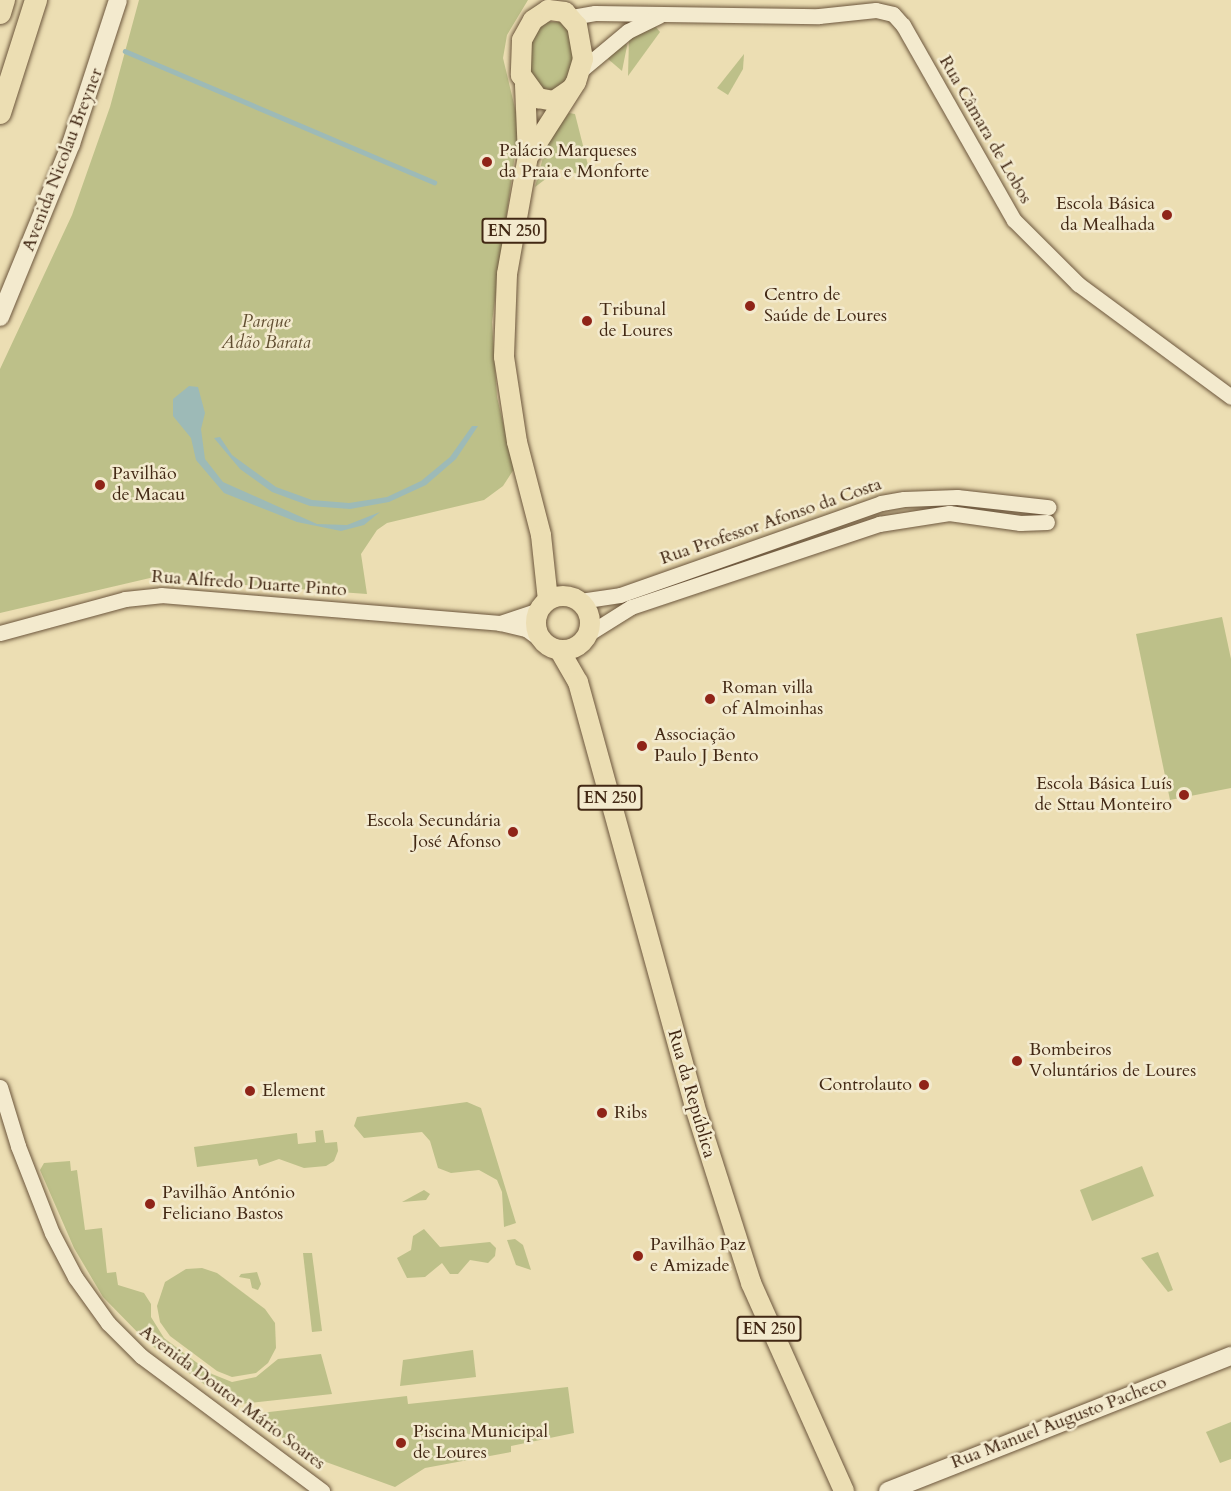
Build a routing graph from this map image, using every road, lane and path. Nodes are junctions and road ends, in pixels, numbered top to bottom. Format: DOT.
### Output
graph roads {
  1 [pos="4,0"];
  2 [pos="36,0"];
  3 [pos="118,0"];
  4 [pos="885,6"];
  5 [pos="553,8"];
  6 [pos="665,13"];
  7 [pos="0,14"];
  8 [pos="580,71"];
  9 [pos="525,85"];
  10 [pos="570,90"];
  11 [pos="0,113"];
  12 [pos="528,156"];
  13 [pos="0,317"];
  14 [pos="1231,397"];
  15 [pos="544,552"];
  16 [pos="575,598"];
  17 [pos="544,605"];
  18 [pos="500,623"];
  19 [pos="0,633"];
  20 [pos="586,638"];
  21 [pos="540,639"];
  22 [pos="560,651"];
  23 [pos="578,682"];
  24 [pos="0,1087"];
  25 [pos="1231,1356"];
  26 [pos="322,1491"];
  27 [pos="844,1491"];
  28 [pos="888,1491"];
  1 -- 7 [label="highway"];
  2 -- 11 [label="highway"];
  3 -- 13 [label="main road, Avenida Nicolau Breyner"];
  4 -- 6 [label="street"];
  4 -- 14 [label="street, Rua Câmara de Lobos"];
  5 -- 6 [label="street"];
  5 -- 8 [label="main road"];
  5 -- 9 [label="main road"];
  6 -- 8 [label="street"];
  8 -- 10 [label="main road"];
  9 -- 10 [label="main road"];
  9 -- 12 [label="main road"];
  10 -- 12 [label="main road"];
  12 -- 15 [label="main road, EN 250"];
  15 -- 16 [label="main road, EN 250"];
  15 -- 17 [label="main road, EN 250"];
  16 -- 17 [label="main road"];
  16 -- 20 [label="main road, EN 250"];
  16 -- 20 [label="street, Rua Professor Afonso da Costa"];
  17 -- 18 [label="street, Rua Alfredo Duarte Pinto"];
  17 -- 21 [label="main road, EN 250"];
  18 -- 19 [label="street, Rua Alfredo Duarte Pinto"];
  18 -- 21 [label="street, Rua Alfredo Duarte Pinto"];
  20 -- 22 [label="main road"];
  20 -- 23 [label="main road, Rua da República / EN 250"];
  21 -- 22 [label="main road, EN 250"];
  22 -- 23 [label="main road, Rua da República / EN 250"];
  23 -- 27 [label="main road, Rua da República / EN 250"];
  24 -- 26 [label="street, Avenida Doutor Mário Soares"];
  25 -- 28 [label="main road, Rua Manuel Augusto Pacheco"];
}
